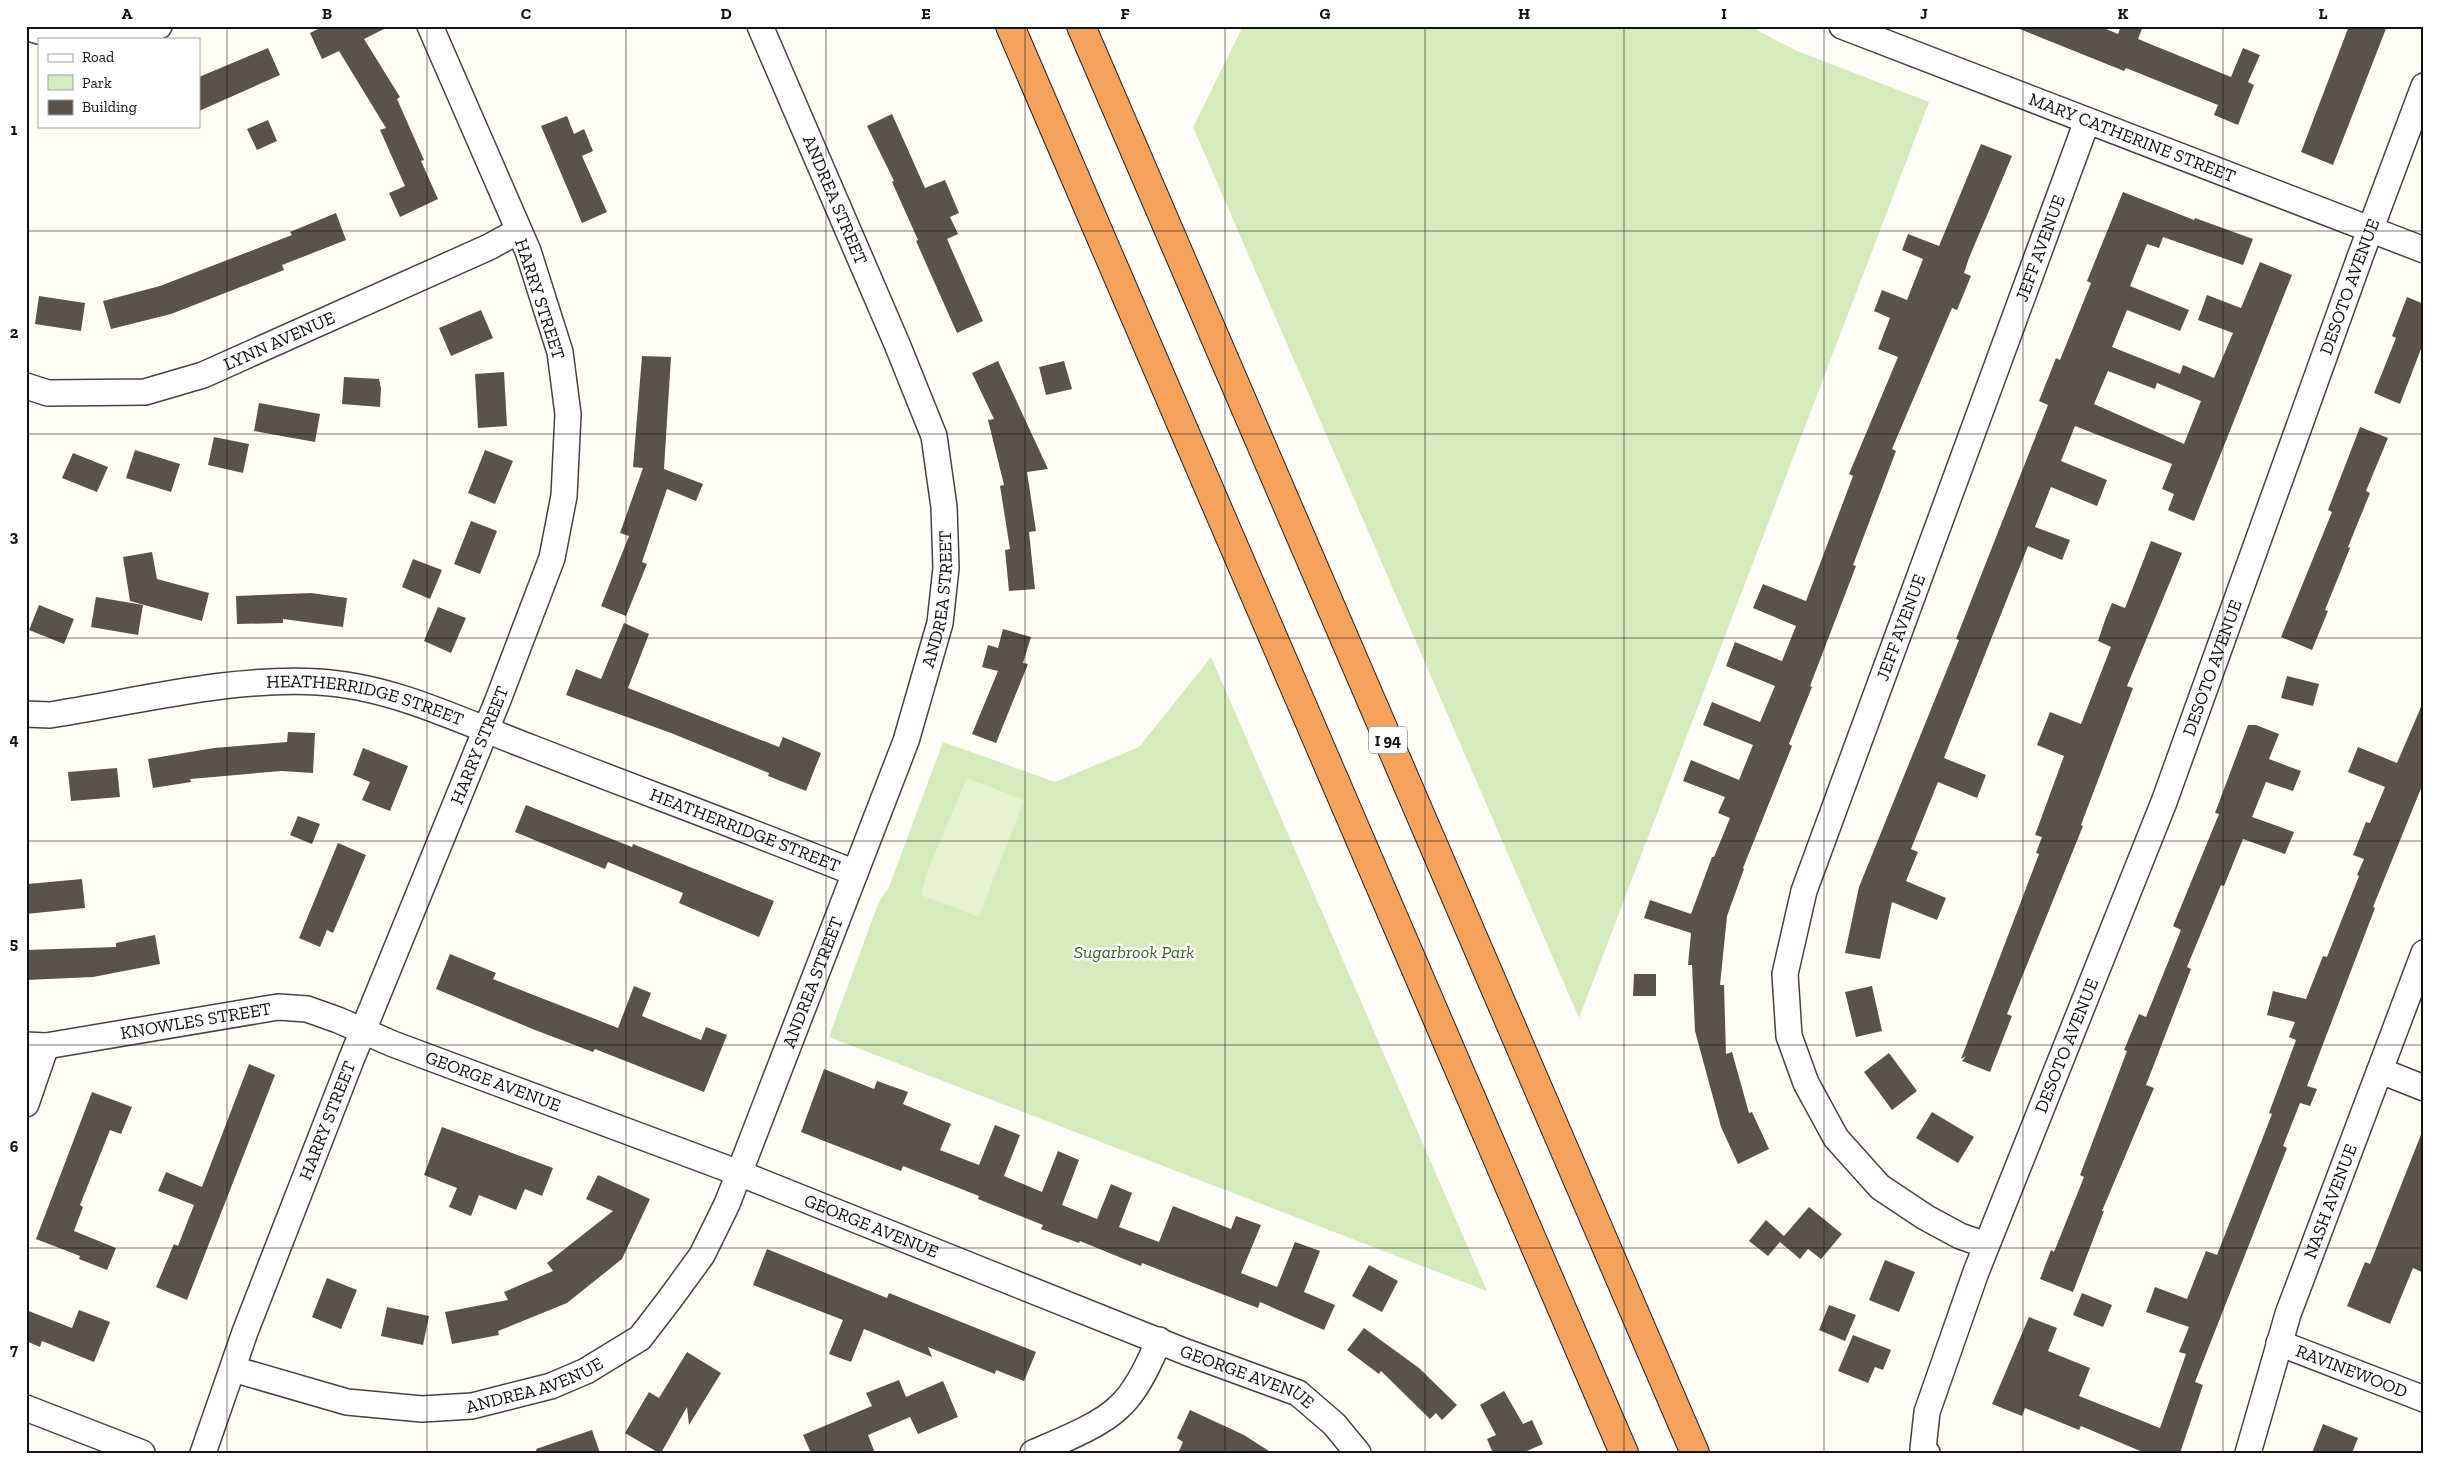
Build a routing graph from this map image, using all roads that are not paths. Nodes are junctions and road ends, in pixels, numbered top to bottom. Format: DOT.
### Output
graph roads {
  1 [pos="159,26"];
  2 [pos="430,26"];
  3 [pos="760,26"];
  4 [pos="1010,26"];
  5 [pos="1081,26"];
  6 [pos="1842,26"];
  7 [pos="26,27"];
  8 [pos="2424,86"];
  9 [pos="2087,121"];
  10 [pos="2370,230"];
  11 [pos="518,231"];
  12 [pos="2424,250"];
  13 [pos="26,386"];
  14 [pos="26,714"];
  15 [pos="485,729"];
  16 [pos="855,873"];
  17 [pos="2424,953"];
  18 [pos="363,1031"];
  19 [pos="36,1046"];
  20 [pos="2380,1071"];
  21 [pos="2424,1088"];
  22 [pos="26,1104"];
  23 [pos="739,1173"];
  24 [pos="1986,1245"];
  25 [pos="1159,1340"];
  26 [pos="2279,1343"];
  27 [pos="233,1369"];
  28 [pos="2424,1399"];
  29 [pos="26,1408"];
  30 [pos="142,1453"];
  31 [pos="203,1453"];
  32 [pos="1034,1453"];
  33 [pos="1358,1453"];
  34 [pos="1624,1453"];
  35 [pos="1695,1453"];
  36 [pos="1927,1453"];
  37 [pos="2248,1453"];
  1 -- 7 [label="street"];
  2 -- 11 [label="street, HARRY STREET"];
  3 -- 16 [label="street, ANDREA STREET"];
  4 -- 34 [label="highway"];
  5 -- 35 [label="highway, I 94"];
  6 -- 9 [label="street, MARY CATHERINE STREET"];
  8 -- 10 [label="street, DESOTO AVENUE"];
  9 -- 10 [label="street, MARY CATHERINE STREET"];
  9 -- 24 [label="street, JEFF AVENUE"];
  10 -- 12 [label="street, MARY CATHERINE STREET"];
  10 -- 24 [label="street, DESOTO AVENUE"];
  11 -- 13 [label="street, LYNN AVENUE"];
  11 -- 15 [label="street, HARRY STREET"];
  14 -- 15 [label="street, HEATHERRIDGE STREET"];
  15 -- 16 [label="street, HEATHERRIDGE STREET"];
  15 -- 18 [label="street, HARRY STREET"];
  16 -- 23 [label="street, ANDREA STREET"];
  17 -- 20 [label="street, NASH AVENUE"];
  18 -- 19 [label="street, KNOWLES STREET"];
  18 -- 23 [label="street, GEORGE AVENUE"];
  18 -- 27 [label="street, HARRY STREET"];
  19 -- 22 [label="street"];
  20 -- 21 [label="street"];
  20 -- 26 [label="street, NASH AVENUE"];
  23 -- 25 [label="street, GEORGE AVENUE"];
  23 -- 27 [label="street, ANDREA AVENUE"];
  24 -- 36 [label="street, DESOTO AVENUE"];
  25 -- 32 [label="street"];
  25 -- 33 [label="street, GEORGE AVENUE"];
  26 -- 28 [label="street, RAVINEWOOD"];
  26 -- 37 [label="street, NASH AVENUE"];
  27 -- 31 [label="street, HARRY STREET"];
  29 -- 30 [label="street"];
}
